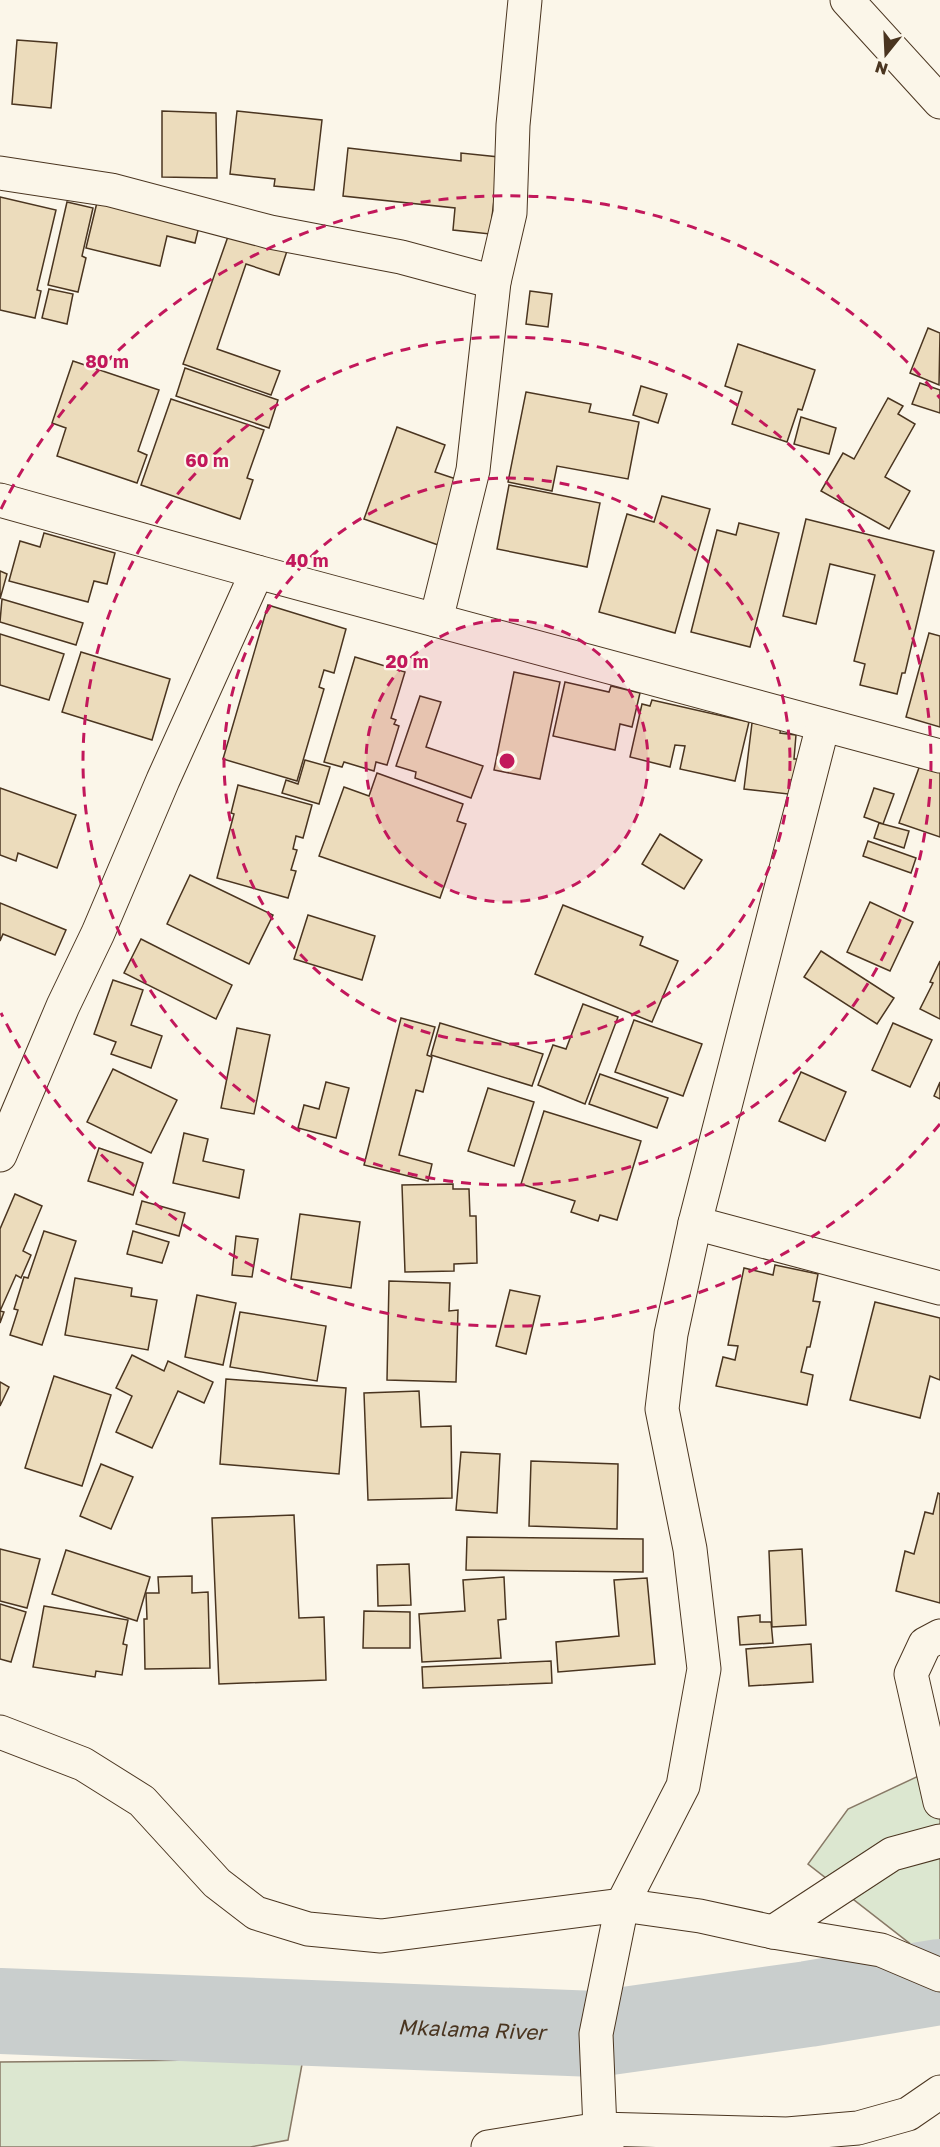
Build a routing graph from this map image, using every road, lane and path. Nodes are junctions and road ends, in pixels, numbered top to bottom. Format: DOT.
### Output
graph roads {
  1 [pos="525,0"];
  2 [pos="847,0"];
  3 [pos="940,102"];
  4 [pos="0,173"];
  5 [pos="495,282"];
  6 [pos="0,500"];
  7 [pos="257,572"];
  8 [pos="436,620"];
  9 [pos="823,725"];
  10 [pos="940,756"];
  11 [pos="0,1155"];
  12 [pos="694,1223"];
  13 [pos="940,1288"];
  14 [pos="940,1636"];
  15 [pos="0,1732"];
  16 [pos="940,1802"];
  17 [pos="940,1841"];
  18 [pos="622,1905"];
  19 [pos="773,1932"];
  20 [pos="940,1975"];
  21 [pos="940,2092"];
  22 [pos="603,2138"];
  23 [pos="488,2147"];
  1 -- 5 [label="street"];
  2 -- 3 [label="street"];
  4 -- 5 [label="street"];
  5 -- 8 [label="street"];
  6 -- 7 [label="street"];
  7 -- 8 [label="street"];
  7 -- 11 [label="street"];
  8 -- 9 [label="street"];
  9 -- 10 [label="street"];
  9 -- 12 [label="street"];
  12 -- 13 [label="street"];
  12 -- 18 [label="street"];
  14 -- 16 [label="street"];
  15 -- 18 [label="street"];
  17 -- 19 [label="street"];
  18 -- 19 [label="street"];
  18 -- 22 [label="street"];
  19 -- 20 [label="street"];
  21 -- 22 [label="street"];
  22 -- 23 [label="street"];
}
